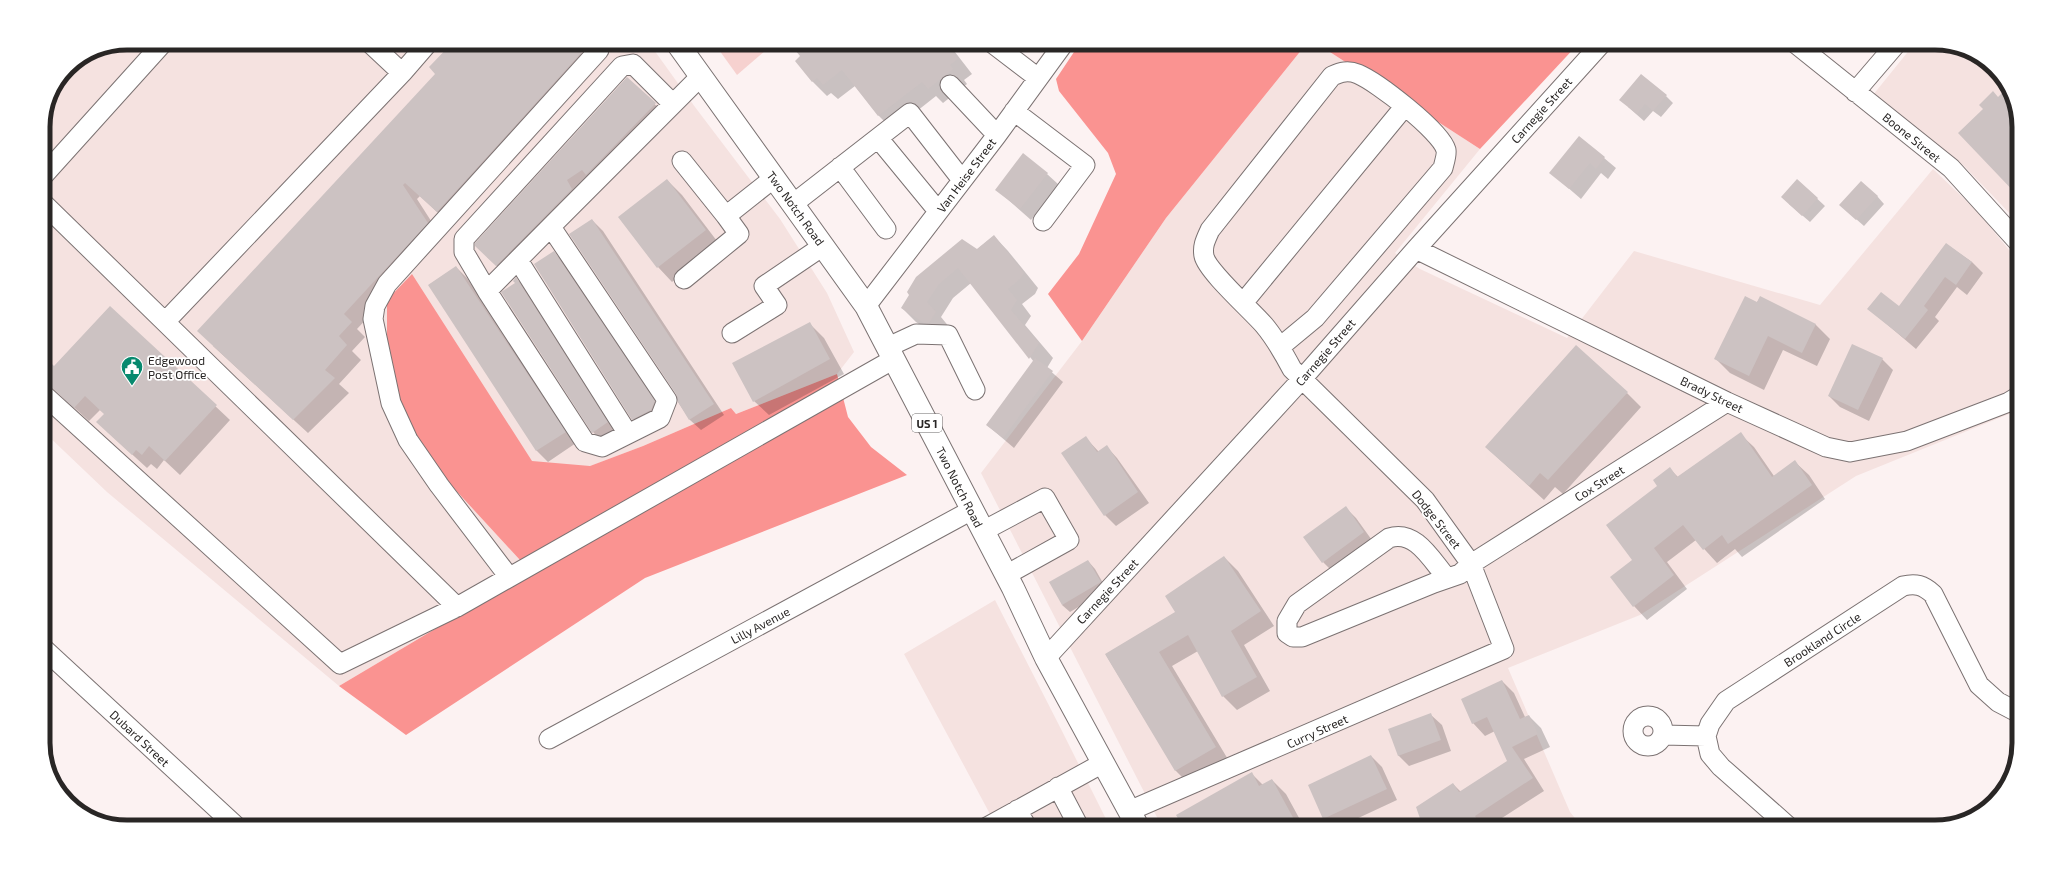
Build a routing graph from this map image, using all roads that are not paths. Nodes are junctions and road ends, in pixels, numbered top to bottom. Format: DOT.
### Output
graph roads {
  1 [pos="157,50"];
  2 [pos="377,50"];
  3 [pos="422,50"];
  4 [pos="599,50"];
  5 [pos="682,50"];
  6 [pos="1001,50"];
  7 [pos="1059,50"];
  8 [pos="1596,50"];
  9 [pos="1804,50"];
  10 [pos="1891,50"];
  11 [pos="402,73"];
  12 [pos="701,76"];
  13 [pos="1038,78"];
  14 [pos="950,85"];
  15 [pos="1855,92"];
  16 [pos="673,104"];
  17 [pos="1405,106"];
  18 [pos="1014,111"];
  19 [pos="997,135"];
  20 [pos="878,138"];
  21 [pos="682,161"];
  22 [pos="840,167"];
  23 [pos="50,168"];
  24 [pos="774,178"];
  25 [pos="962,180"];
  26 [pos="793,204"];
  27 [pos="50,210"];
  28 [pos="938,211"];
  29 [pos="726,216"];
  30 [pos="1043,221"];
  31 [pos="551,227"];
  32 [pos="886,229"];
  33 [pos="2012,235"];
  34 [pos="823,246"];
  35 [pos="1416,249"];
  36 [pos="518,260"];
  37 [pos="684,279"];
  38 [pos="487,291"];
  39 [pos="1243,303"];
  40 [pos="866,306"];
  41 [pos="165,322"];
  42 [pos="732,333"];
  43 [pos="1280,347"];
  44 [pos="891,353"];
  45 [pos="1302,379"];
  46 [pos="975,390"];
  47 [pos="50,400"];
  48 [pos="2012,400"];
  49 [pos="1727,402"];
  50 [pos="628,434"];
  51 [pos="972,510"];
  52 [pos="983,531"];
  53 [pos="1471,564"];
  54 [pos="1006,575"];
  55 [pos="509,577"];
  56 [pos="1447,578"];
  57 [pos="457,607"];
  58 [pos="1504,649"];
  59 [pos="50,654"];
  60 [pos="1046,658"];
  61 [pos="2012,709"];
  62 [pos="1663,735"];
  63 [pos="1706,736"];
  64 [pos="549,739"];
  65 [pos="1103,763"];
  66 [pos="1058,787"];
  67 [pos="1017,810"];
  68 [pos="1133,819"];
  69 [pos="228,820"];
  70 [pos="999,820"];
  71 [pos="1023,820"];
  72 [pos="1075,820"];
  73 [pos="1781,820"];
  1 -- 23 [label="street"];
  2 -- 11 [label="street"];
  3 -- 11 [label="street"];
  4 -- 55 [label="street"];
  5 -- 12 [label="main road, Two Notch Road / US 1"];
  6 -- 13 [label="street"];
  7 -- 13 [label="street, Van Heise Street"];
  8 -- 35 [label="street, Carnegie Street"];
  9 -- 15 [label="street, Boone Street"];
  10 -- 15 [label="street"];
  11 -- 41 [label="street"];
  12 -- 16 [label="street"];
  12 -- 24 [label="main road, Two Notch Road / US 1"];
  13 -- 18 [label="street, Van Heise Street"];
  14 -- 19 [label="street"];
  15 -- 33 [label="street, Boone Street"];
  16 -- 31 [label="street"];
  16 -- 38 [label="street"];
  17 -- 39 [label="street"];
  17 -- 39 [label="street, Dodge Street"];
  17 -- 43 [label="street, Dodge Street"];
  18 -- 19 [label="street, Van Heise Street"];
  18 -- 30 [label="street"];
  19 -- 25 [label="street, Van Heise Street"];
  20 -- 22 [label="street"];
  20 -- 25 [label="street"];
  20 -- 28 [label="street"];
  21 -- 29 [label="street"];
  22 -- 26 [label="street"];
  22 -- 32 [label="street"];
  24 -- 26 [label="main road, Two Notch Road / US 1"];
  24 -- 29 [label="street"];
  25 -- 28 [label="street, Van Heise Street"];
  26 -- 34 [label="main road, Two Notch Road / US 1"];
  27 -- 41 [label="street"];
  28 -- 40 [label="street, Van Heise Street"];
  29 -- 37 [label="street"];
  31 -- 36 [label="street"];
  31 -- 50 [label="street"];
  34 -- 40 [label="main road, Two Notch Road / US 1"];
  34 -- 42 [label="street"];
  35 -- 45 [label="street, Carnegie Street"];
  35 -- 49 [label="street, Brady Street"];
  36 -- 38 [label="street"];
  36 -- 50 [label="street"];
  38 -- 50 [label="street"];
  39 -- 43 [label="street, Dodge Street"];
  40 -- 44 [label="main road, Two Notch Road / US 1"];
  41 -- 57 [label="street"];
  43 -- 45 [label="street, Dodge Street"];
  44 -- 46 [label="street"];
  44 -- 51 [label="main road, Two Notch Road / US 1"];
  44 -- 55 [label="street"];
  45 -- 53 [label="street, Dodge Street"];
  45 -- 60 [label="street, Carnegie Street"];
  47 -- 57 [label="street"];
  48 -- 49 [label="street, Brady Street"];
  49 -- 53 [label="street, Cox Street"];
  51 -- 52 [label="main road, Two Notch Road / US 1"];
  51 -- 64 [label="street, Lilly Avenue"];
  52 -- 54 [label="main road, Two Notch Road / US 1"];
  52 -- 54 [label="street"];
  53 -- 56 [label="street, Cox Street"];
  53 -- 58 [label="street, Dodge Street"];
  54 -- 60 [label="main road, Two Notch Road / US 1"];
  55 -- 57 [label="street"];
  56 -- 56 [label="street, Cox Street"];
  58 -- 68 [label="street, Curry Street"];
  59 -- 69 [label="street, Dubard Street"];
  60 -- 65 [label="main road, Two Notch Road / US 1"];
  61 -- 63 [label="street, Brookland Circle"];
  62 -- 63 [label="street"];
  63 -- 73 [label="street"];
  65 -- 66 [label="street"];
  65 -- 68 [label="main road, Two Notch Road / US 1"];
  66 -- 67 [label="street"];
  66 -- 72 [label="street"];
  67 -- 70 [label="street"];
  67 -- 71 [label="street"];
}
